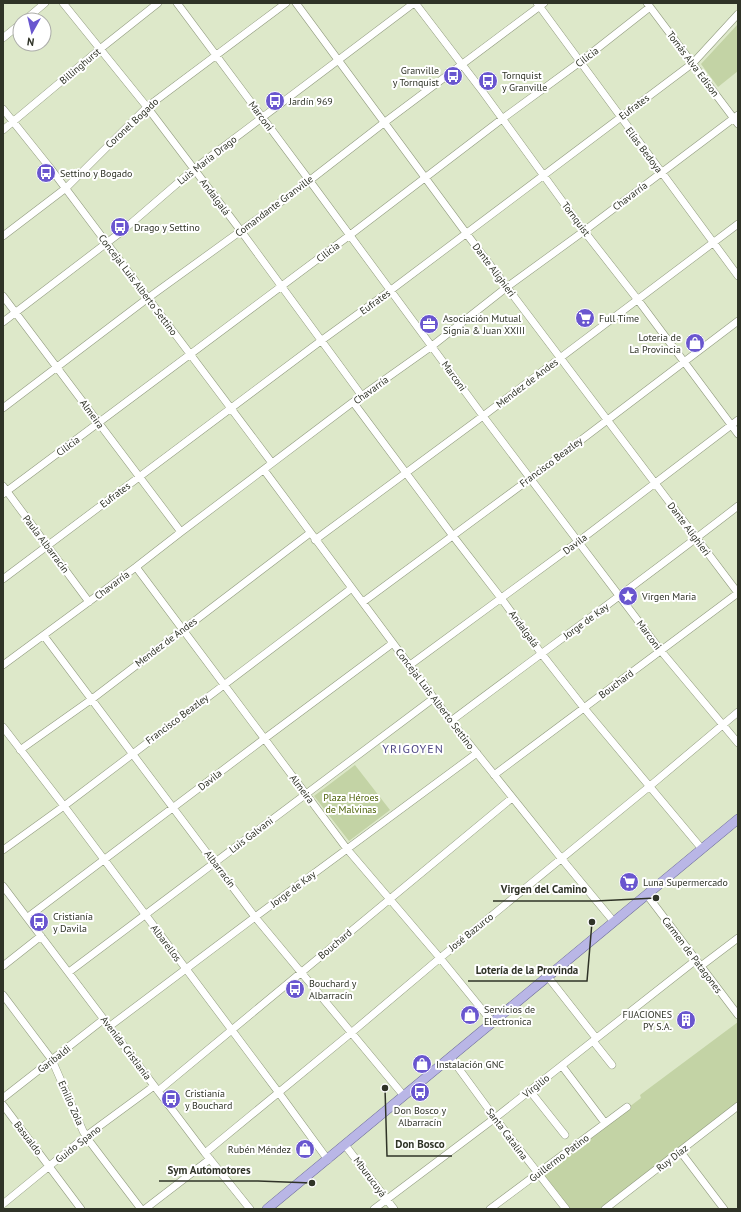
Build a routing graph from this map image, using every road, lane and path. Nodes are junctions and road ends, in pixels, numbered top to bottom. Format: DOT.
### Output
graph roads {
  1 [pos="45,3"];
  2 [pos="63,3"];
  3 [pos="158,3"];
  4 [pos="176,3"];
  5 [pos="286,3"];
  6 [pos="296,3"];
  7 [pos="415,3"];
  8 [pos="540,4"];
  9 [pos="649,5"];
  10 [pos="34,12"];
  11 [pos="738,14"];
  12 [pos="12,31"];
  13 [pos="3,38"];
  14 [pos="100,49"];
  15 [pos="215,55"];
  16 [pos="338,60"];
  17 [pos="580,62"];
  18 [pos="693,63"];
  19 [pos="462,66"];
  20 [pos="147,107"];
  21 [pos="3,109"];
  22 [pos="262,117"];
  23 [pos="620,118"];
  24 [pos="502,119"];
  25 [pos="737,119"];
  26 [pos="14,122"];
  27 [pos="384,122"];
  28 [pos="3,130"];
  29 [pos="194,169"];
  30 [pos="661,173"];
  31 [pos="543,175"];
  32 [pos="425,178"];
  33 [pos="309,180"];
  34 [pos="66,188"];
  35 [pos="738,224"];
  36 [pos="241,231"];
  37 [pos="584,231"];
  38 [pos="466,233"];
  39 [pos="350,235"];
  40 [pos="3,236"];
  41 [pos="713,242"];
  42 [pos="106,243"];
  43 [pos="738,276"];
  44 [pos="282,286"];
  45 [pos="507,287"];
  46 [pos="391,290"];
  47 [pos="3,296"];
  48 [pos="148,298"];
  49 [pos="638,300"];
  50 [pos="16,313"];
  51 [pos="738,321"];
  52 [pos="3,322"];
  53 [pos="322,340"];
  54 [pos="432,346"];
  55 [pos="190,353"];
  56 [pos="560,358"];
  57 [pos="683,362"];
  58 [pos="58,367"];
  59 [pos="362,396"];
  60 [pos="353,402"];
  61 [pos="3,408"];
  62 [pos="231,408"];
  63 [pos="483,416"];
  64 [pos="607,419"];
  65 [pos="738,420"];
  66 [pos="99,423"];
  67 [pos="731,425"];
  68 [pos="738,434"];
  69 [pos="272,463"];
  70 [pos="264,470"];
  71 [pos="406,473"];
  72 [pos="139,477"];
  73 [pos="531,478"];
  74 [pos="654,484"];
  75 [pos="4,490"];
  76 [pos="738,506"];
  77 [pos="181,532"];
  78 [pos="310,533"];
  79 [pos="453,536"];
  80 [pos="696,538"];
  81 [pos="315,540"];
  82 [pos="579,541"];
  83 [pos="46,546"];
  84 [pos="136,567"];
  85 [pos="3,579"];
  86 [pos="352,588"];
  87 [pos="738,593"];
  88 [pos="620,596"];
  89 [pos="501,598"];
  90 [pos="89,602"];
  91 [pos="363,602"];
  92 [pos="183,629"];
  93 [pos="44,636"];
  94 [pos="393,643"];
  95 [pos="661,651"];
  96 [pos="541,653"];
  97 [pos="3,665"];
  98 [pos="410,665"];
  99 [pos="223,684"];
  100 [pos="434,698"];
  101 [pos="92,699"];
  102 [pos="584,708"];
  103 [pos="738,712"];
  104 [pos="451,721"];
  105 [pos="722,725"];
  106 [pos="3,727"];
  107 [pos="264,739"];
  108 [pos="738,743"];
  109 [pos="20,750"];
  110 [pos="133,753"];
  111 [pos="477,753"];
  112 [pos="494,775"];
  113 [pos="650,786"];
  114 [pos="306,794"];
  115 [pos="512,798"];
  116 [pos="64,806"];
  117 [pos="174,808"];
  118 [pos="738,819"];
  119 [pos="347,849"];
  120 [pos="702,849"];
  121 [pos="3,850"];
  122 [pos="561,858"];
  123 [pos="103,860"];
  124 [pos="215,862"];
  125 [pos="3,886"];
  126 [pos="647,895"];
  127 [pos="390,898"];
  128 [pos="146,915"];
  129 [pos="28,917"];
  130 [pos="255,917"];
  131 [pos="614,922"];
  132 [pos="41,936"];
  133 [pos="738,938"];
  134 [pos="440,958"];
  135 [pos="699,963"];
  136 [pos="3,966"];
  137 [pos="186,969"];
  138 [pos="69,972"];
  139 [pos="300,973"];
  140 [pos="548,977"];
  141 [pos="3,995"];
  142 [pos="738,1015"];
  143 [pos="104,1019"];
  144 [pos="493,1023"];
  145 [pos="110,1026"];
  146 [pos="232,1030"];
  147 [pos="352,1033"];
  148 [pos="594,1040"];
  149 [pos="451,1058"];
  150 [pos="52,1060"];
  151 [pos="612,1065"];
  152 [pos="562,1066"];
  153 [pos="156,1088"];
  154 [pos="530,1091"];
  155 [pos="279,1093"];
  156 [pos="404,1096"];
  157 [pos="3,1098"];
  158 [pos="3,1105"];
  159 [pos="738,1106"];
  160 [pos="627,1107"];
  161 [pos="495,1118"];
  162 [pos="605,1123"];
  163 [pos="565,1135"];
  164 [pos="86,1136"];
  165 [pos="346,1145"];
  166 [pos="680,1151"];
  167 [pos="208,1156"];
  168 [pos="328,1160"];
  169 [pos="50,1166"];
  170 [pos="538,1174"];
  171 [pos="387,1200"];
  172 [pos="3,1204"];
  173 [pos="81,1209"];
  174 [pos="141,1209"];
  175 [pos="145,1209"];
  176 [pos="250,1209"];
  177 [pos="268,1209"];
  178 [pos="374,1209"];
  179 [pos="394,1209"];
  180 [pos="490,1209"];
  181 [pos="566,1209"];
  182 [pos="605,1209"];
  183 [pos="724,1209"];
  1 -- 10 [label="street"];
  2 -- 14 [label="street, Andalgalá"];
  3 -- 14 [label="street, Billinghurst"];
  4 -- 15 [label="street, Marconi"];
  5 -- 15 [label="street, Coronel Bogado"];
  6 -- 16 [label="street, Dante Alighieri"];
  7 -- 16 [label="street, Luis María Drago"];
  7 -- 19 [label="street, Tornquist"];
  8 -- 17 [label="street, Elías Bedoya"];
  8 -- 19 [label="street, Comandante Granville"];
  9 -- 17 [label="street, Cilicia"];
  9 -- 18 [label="street, Tomás Alva Edison"];
  11 -- 18 [label="street, Eufrates"];
  12 -- 13 [label="street"];
  14 -- 20 [label="street, Andalgalá"];
  14 -- 26 [label="street, Billinghurst"];
  15 -- 20 [label="street, Coronel Bogado"];
  15 -- 22 [label="street, Marconi"];
  16 -- 22 [label="street, Luis María Drago"];
  16 -- 27 [label="street, Dante Alighieri"];
  17 -- 23 [label="street, Elías Bedoya"];
  17 -- 24 [label="street, Cilicia"];
  18 -- 23 [label="street, Eufrates"];
  18 -- 25 [label="street, Tomás Alva Edison"];
  19 -- 24 [label="street, Tornquist"];
  19 -- 27 [label="street, Comandante Granville"];
  20 -- 29 [label="street, Andalgalá"];
  20 -- 34 [label="street, Coronel Bogado"];
  21 -- 26 [label="street, Concejal Luis Alberto Settino"];
  22 -- 29 [label="street, Luis María Drago"];
  22 -- 33 [label="street, Marconi"];
  23 -- 30 [label="street, Elías Bedoya"];
  23 -- 31 [label="street, Eufrates"];
  24 -- 31 [label="street, Tornquist"];
  24 -- 32 [label="street, Cilicia"];
  25 -- 30 [label="street, Chavarría"];
  26 -- 28 [label="street, Billinghurst"];
  26 -- 34 [label="street, Concejal Luis Alberto Settino"];
  27 -- 32 [label="street, Dante Alighieri"];
  27 -- 33 [label="street, Comandante Granville"];
  29 -- 36 [label="street, Andalgalá"];
  29 -- 42 [label="street, Luis María Drago"];
  30 -- 37 [label="street, Chavarría"];
  30 -- 41 [label="street, Elías Bedoya"];
  31 -- 37 [label="street, Tornquist"];
  31 -- 38 [label="street, Eufrates"];
  32 -- 38 [label="street, Dante Alighieri"];
  32 -- 39 [label="street, Cilicia"];
  33 -- 36 [label="street, Comandante Granville"];
  33 -- 39 [label="street, Marconi"];
  34 -- 40 [label="street, Coronel Bogado"];
  34 -- 42 [label="street, Concejal Luis Alberto Settino"];
  35 -- 41 [label="street, Mendez de Andes"];
  36 -- 44 [label="street, Andalgalá"];
  36 -- 48 [label="street, Comandante Granville"];
  37 -- 45 [label="street, Chavarría"];
  37 -- 49 [label="street, Tornquist"];
  38 -- 45 [label="street, Dante Alighieri"];
  38 -- 46 [label="street, Eufrates"];
  39 -- 44 [label="street, Cilicia"];
  39 -- 46 [label="street, Marconi"];
  41 -- 43 [label="street, Elías Bedoya"];
  41 -- 49 [label="street, Mendez de Andes"];
  42 -- 48 [label="street, Concejal Luis Alberto Settino"];
  42 -- 50 [label="street, Luis María Drago"];
  44 -- 53 [label="street, Andalgalá"];
  44 -- 55 [label="street, Cilicia"];
  45 -- 54 [label="street, Chavarría"];
  45 -- 56 [label="street, Dante Alighieri"];
  46 -- 53 [label="street, Eufrates"];
  46 -- 54 [label="street, Marconi"];
  47 -- 50 [label="street, Almeira"];
  48 -- 55 [label="street, Concejal Luis Alberto Settino"];
  48 -- 58 [label="street, Comandante Granville"];
  49 -- 56 [label="street, Mendez de Andes"];
  49 -- 57 [label="street, Tornquist"];
  50 -- 52 [label="street, Luis María Drago"];
  50 -- 58 [label="street, Almeira"];
  51 -- 57 [label="street, Francisco Beazley"];
  53 -- 59 [label="street, Andalgalá"];
  53 -- 62 [label="street, Eufrates"];
  54 -- 59 [label="street, Chavarría"];
  54 -- 63 [label="street, Marconi"];
  55 -- 62 [label="street, Concejal Luis Alberto Settino"];
  55 -- 66 [label="street, Cilicia"];
  56 -- 63 [label="street, Mendez de Andes"];
  56 -- 64 [label="street, Dante Alighieri"];
  57 -- 64 [label="street, Francisco Beazley"];
  57 -- 67 [label="street, Tornquist"];
  58 -- 61 [label="street, Comandante Granville"];
  58 -- 66 [label="street, Almeira"];
  59 -- 60 [label="street, Chavarría"];
  60 -- 69 [label="street, Chavarría"];
  60 -- 71 [label="street, Andalgalá"];
  62 -- 69 [label="street, Concejal Luis Alberto Settino"];
  62 -- 72 [label="street, Eufrates"];
  63 -- 71 [label="street, Mendez de Andes"];
  63 -- 73 [label="street, Marconi"];
  64 -- 73 [label="street, Francisco Beazley"];
  64 -- 74 [label="street, Dante Alighieri"];
  65 -- 67 [label="street, Davila"];
  66 -- 72 [label="street, Almeira"];
  66 -- 75 [label="street, Cilicia"];
  67 -- 68 [label="street, Tornquist"];
  67 -- 74 [label="street, Davila"];
  69 -- 70 [label="street, Chavarría"];
  70 -- 77 [label="street, Chavarría"];
  70 -- 78 [label="street, Concejal Luis Alberto Settino"];
  71 -- 79 [label="street, Andalgalá"];
  71 -- 81 [label="street, Mendez de Andes"];
  72 -- 77 [label="street, Almeira"];
  72 -- 83 [label="street, Eufrates"];
  73 -- 79 [label="street, Francisco Beazley"];
  73 -- 82 [label="street, Marconi"];
  74 -- 80 [label="street, Dante Alighieri"];
  74 -- 82 [label="street, Davila"];
  75 -- 83 [label="street, Paula Albarracín"];
  76 -- 80 [label="street, Jorge de Kay"];
  77 -- 84 [label="street, Chavarría"];
  78 -- 81 [label="street, Concejal Luis Alberto Settino"];
  78 -- 92 [label="street, Mendez de Andes"];
  79 -- 89 [label="street, Andalgalá"];
  79 -- 91 [label="street, Francisco Beazley"];
  80 -- 87 [label="street, Dante Alighieri"];
  80 -- 88 [label="street, Jorge de Kay"];
  81 -- 86 [label="street, Concejal Luis Alberto Settino"];
  82 -- 88 [label="street, Marconi"];
  82 -- 89 [label="street, Davila"];
  83 -- 85 [label="street, Eufrates"];
  83 -- 90 [label="street, Paula Albarracín"];
  84 -- 90 [label="street, Chavarría"];
  84 -- 92 [label="street, Almeira"];
  86 -- 91 [label="street, Concejal Luis Alberto Settino"];
  86 -- 99 [label="street, Francisco Beazley"];
  87 -- 95 [label="street, Bouchard"];
  88 -- 95 [label="street, Marconi"];
  88 -- 96 [label="street, Jorge de Kay"];
  89 -- 96 [label="street, Andalgalá"];
  89 -- 98 [label="street, Davila"];
  90 -- 93 [label="street, Chavarría"];
  91 -- 94 [label="street, Concejal Luis Alberto Settino"];
  92 -- 99 [label="street, Almeira"];
  92 -- 101 [label="street, Mendez de Andes"];
  93 -- 97 [label="street, Chavarría"];
  93 -- 101 [label="street, Albarracín"];
  94 -- 98 [label="street, Concejal Luis Alberto Settino"];
  94 -- 107 [label="street, Davila"];
  95 -- 102 [label="street, Bouchard"];
  95 -- 105 [label="street, Marconi"];
  96 -- 102 [label="street, Andalgalá"];
  96 -- 104 [label="street, Jorge de Kay"];
  98 -- 100 [label="street, Concejal Luis Alberto Settino"];
  99 -- 107 [label="street, Almeira"];
  99 -- 110 [label="street, Francisco Beazley"];
  100 -- 104 [label="street, Concejal Luis Alberto Settino"];
  100 -- 114 [label="street, Luis Galvani"];
  101 -- 109 [label="street, Mendez de Andes"];
  101 -- 110 [label="street, Albarracín"];
  102 -- 112 [label="street, Bouchard"];
  102 -- 113 [label="street, Andalgalá"];
  103 -- 105 [label="street, José Bazurco"];
  104 -- 111 [label="street, Concejal Luis Alberto Settino"];
  105 -- 108 [label="street, Marconi"];
  105 -- 113 [label="street, José Bazurco"];
  106 -- 109 [label="street, Albarellos"];
  107 -- 114 [label="street, Almeira"];
  107 -- 117 [label="street, Davila"];
  109 -- 116 [label="street, Albarellos"];
  110 -- 116 [label="street, Francisco Beazley"];
  110 -- 117 [label="street, Albarracín"];
  111 -- 112 [label="street, Concejal Luis Alberto Settino"];
  111 -- 119 [label="street, Jorge de Kay"];
  112 -- 115 [label="street, Concejal Luis Alberto Settino"];
  113 -- 120 [label="street, Andalgalá"];
  113 -- 122 [label="street, José Bazurco"];
  114 -- 119 [label="street, Almeira"];
  114 -- 124 [label="street, Luis Galvani"];
  115 -- 122 [label="street, Concejal Luis Alberto Settino"];
  115 -- 127 [label="street, Bouchard"];
  116 -- 121 [label="street, Francisco Beazley"];
  116 -- 123 [label="street, Albarellos"];
  117 -- 123 [label="street, Davila"];
  117 -- 124 [label="street, Albarracín"];
  118 -- 120 [label="main road"];
  119 -- 127 [label="street, Almeira"];
  119 -- 130 [label="street, Jorge de Kay"];
  120 -- 126 [label="main road"];
  122 -- 131 [label="street, Concejal Luis Alberto Settino"];
  122 -- 134 [label="street, José Bazurco"];
  123 -- 128 [label="street, Albarellos"];
  123 -- 129 [label="street, Davila"];
  124 -- 128 [label="street, Luis Galvani"];
  124 -- 130 [label="street, Albarracín"];
  125 -- 129 [label="street, Avenida Cristianía"];
  126 -- 131 [label="main road"];
  126 -- 135 [label="street, Carmen de Patagones"];
  127 -- 134 [label="street, Almeira"];
  127 -- 139 [label="street, Bouchard"];
  128 -- 137 [label="street, Albarellos"];
  128 -- 138 [label="street, Luis Galvani"];
  129 -- 132 [label="street, Avenida Cristianía"];
  130 -- 137 [label="street, Jorge de Kay"];
  130 -- 139 [label="street, Albarracín"];
  131 -- 140 [label="main road"];
  132 -- 136 [label="street"];
  132 -- 138 [label="street, Avenida Cristianía"];
  133 -- 135 [label="street, Virgilio"];
  134 -- 144 [label="street, Almeira"];
  134 -- 147 [label="street, José Bazurco"];
  135 -- 142 [label="street, Carmen de Patagones"];
  135 -- 148 [label="street, Virgilio"];
  137 -- 145 [label="street, Jorge de Kay"];
  137 -- 146 [label="street, Albarellos"];
  138 -- 143 [label="street, Avenida Cristianía"];
  139 -- 146 [label="street, Bouchard"];
  139 -- 147 [label="street, Albarracín"];
  140 -- 144 [label="main road"];
  140 -- 148 [label="street"];
  141 -- 150 [label="street, Emilio Zola"];
  143 -- 145 [label="street, Avenida Cristianía"];
  143 -- 150 [label="street, Garibaldi"];
  144 -- 149 [label="main road"];
  145 -- 153 [label="street, Avenida Cristianía"];
  146 -- 153 [label="street, Bouchard"];
  146 -- 155 [label="street, Albarellos"];
  147 -- 155 [label="street, José Bazurco"];
  147 -- 156 [label="street, Albarracín"];
  148 -- 151 [label="street"];
  148 -- 152 [label="street, Virgilio"];
  149 -- 156 [label="main road"];
  149 -- 161 [label="street, Santa Catalina"];
  150 -- 157 [label="street, Garibaldi"];
  150 -- 164 [label="street, Emilio Zola"];
  152 -- 154 [label="street, Virgilio"];
  152 -- 162 [label="street"];
  153 -- 164 [label="street, Guido Spano"];
  153 -- 167 [label="street, Avenida Cristianía"];
  154 -- 161 [label="street, Virgilio"];
  154 -- 163 [label="street"];
  155 -- 167 [label="street, José Bazurco"];
  155 -- 168 [label="street, Albarellos"];
  156 -- 165 [label="main road"];
  158 -- 169 [label="street, Basualdo"];
  159 -- 166 [label="street, Ruy Díaz"];
  160 -- 162 [label="street, Guillermo Patino"];
  161 -- 170 [label="street, Santa Catalina"];
  161 -- 171 [label="street, Virgilio"];
  162 -- 170 [label="street, Guillermo Patino"];
  164 -- 169 [label="street, Guido Spano"];
  164 -- 174 [label="street, Emilio Zola"];
  165 -- 168 [label="main road"];
  165 -- 171 [label="street, Mburucuyá"];
  166 -- 182 [label="street, Ruy Díaz"];
  166 -- 183 [label="street"];
  167 -- 175 [label="street, José Bazurco"];
  167 -- 176 [label="street, Avenida Cristianía"];
  168 -- 177 [label="main road"];
  169 -- 172 [label="street, Guido Spano"];
  169 -- 173 [label="street, Basualdo"];
  170 -- 180 [label="street, Guillermo Patino"];
  170 -- 181 [label="street, Santa Catalina"];
  171 -- 178 [label="street, Virgilio"];
  171 -- 179 [label="street, Mburucuyá"];
}
